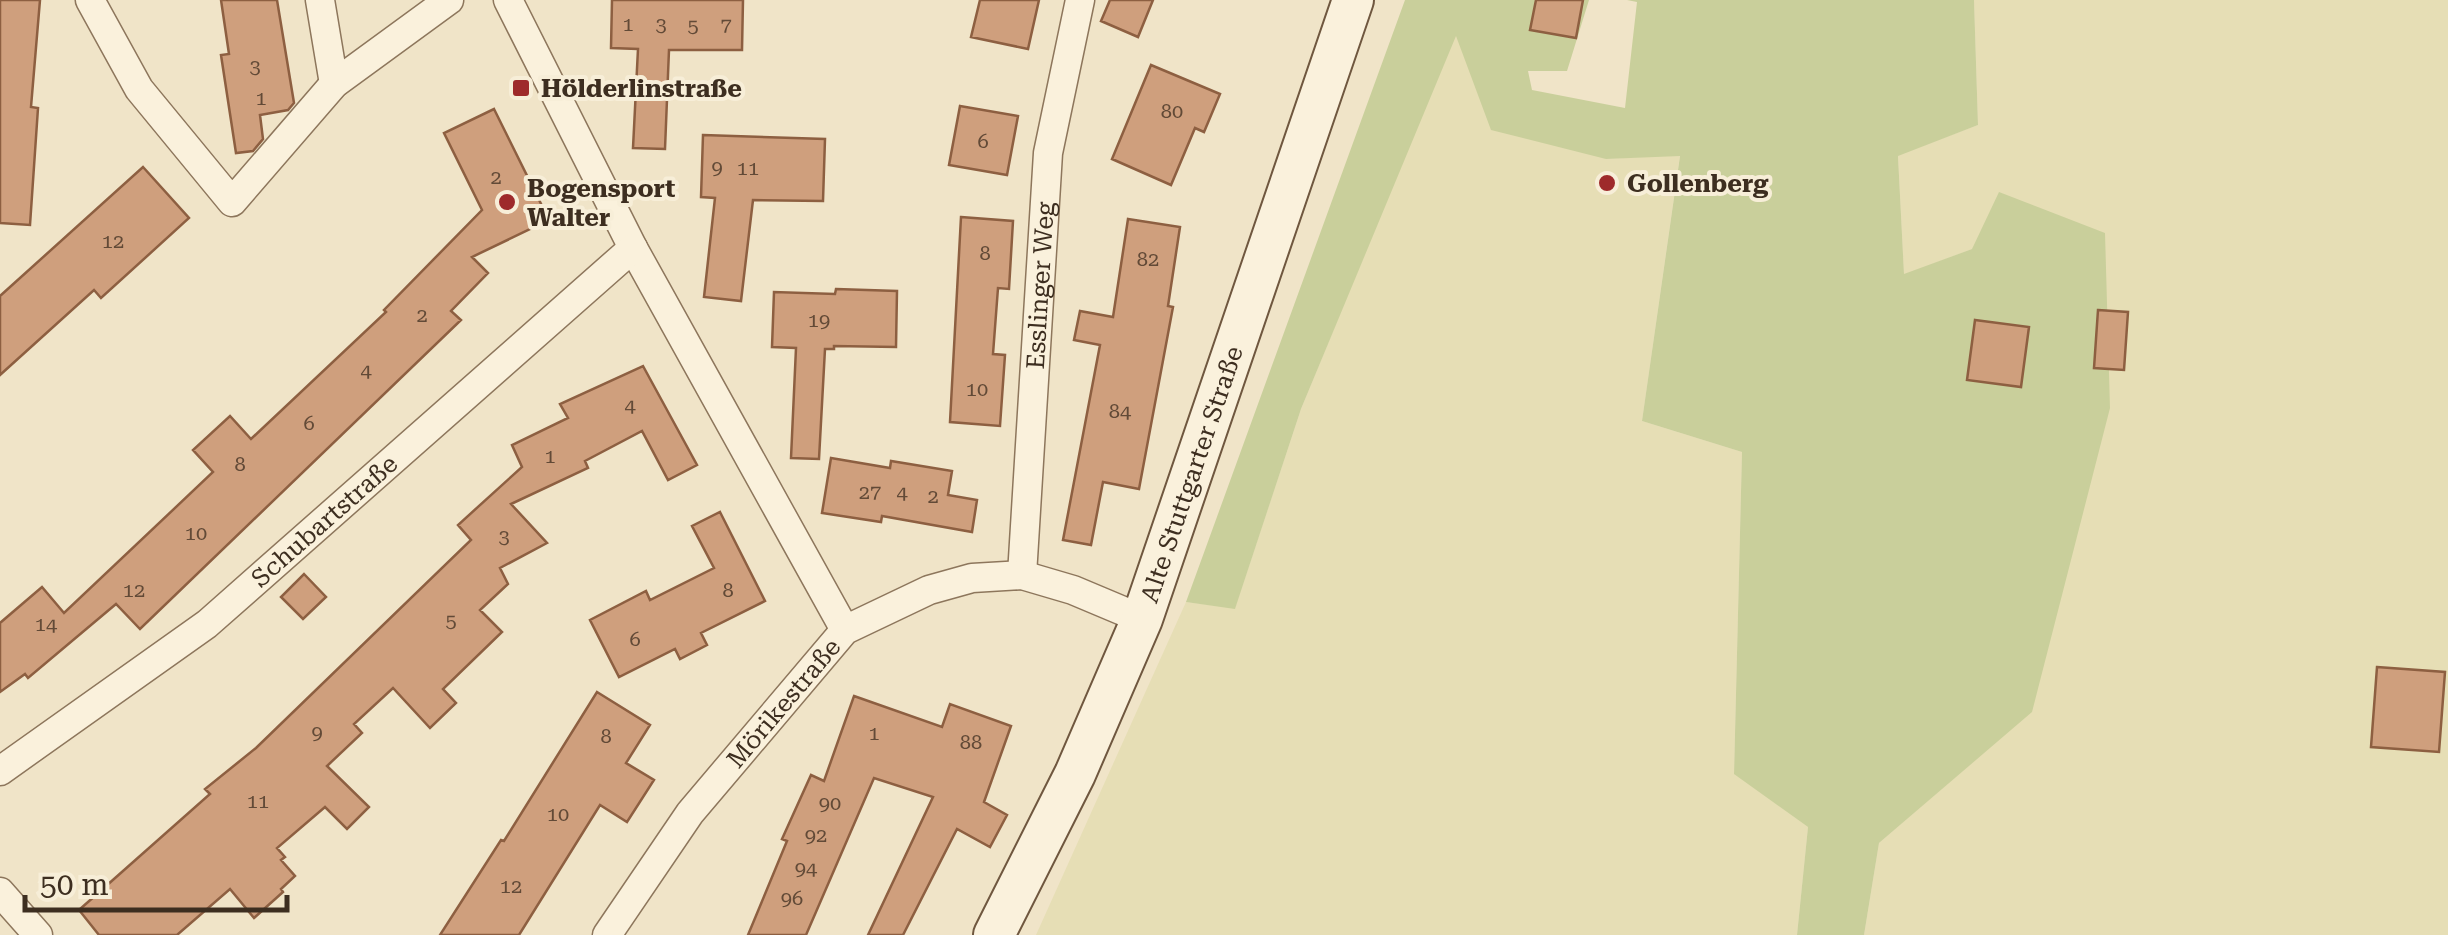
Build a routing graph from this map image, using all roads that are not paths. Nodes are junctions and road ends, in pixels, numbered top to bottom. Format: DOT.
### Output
graph roads {
  1 [pos="90,0"];
  2 [pos="320,0"];
  3 [pos="449,0"];
  4 [pos="508,0"];
  5 [pos="1080,0"];
  6 [pos="1353,0"];
  7 [pos="334,84"];
  8 [pos="633,248"];
  9 [pos="1022,575"];
  10 [pos="1142,619"];
  11 [pos="845,630"];
  12 [pos="0,771"];
  13 [pos="0,892"];
  14 [pos="38,935"];
  15 [pos="607,935"];
  16 [pos="994,935"];
  1 -- 7 [label="street"];
  2 -- 7 [label="street"];
  3 -- 7 [label="street"];
  4 -- 8 [label="street"];
  5 -- 9 [label="street, Esslinger Weg"];
  6 -- 10 [label="street, Alte Stuttgarter Straße"];
  8 -- 11 [label="street"];
  8 -- 12 [label="street, Schubartstraße"];
  9 -- 10 [label="street, Mörikestraße"];
  9 -- 11 [label="street, Mörikestraße"];
  10 -- 16 [label="street, Alte Stuttgarter Straße"];
  11 -- 15 [label="street, Mörikestraße"];
  13 -- 14 [label="street"];
}
